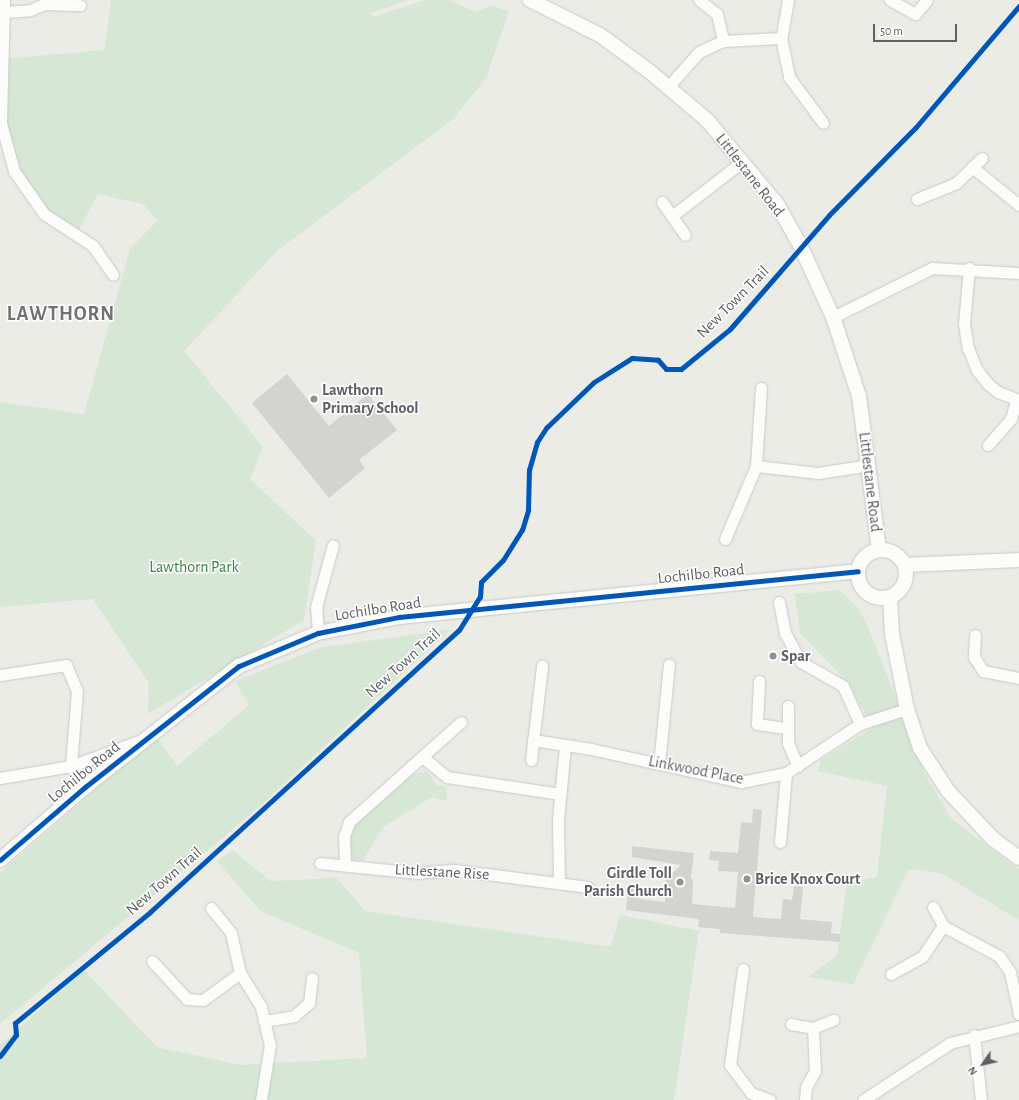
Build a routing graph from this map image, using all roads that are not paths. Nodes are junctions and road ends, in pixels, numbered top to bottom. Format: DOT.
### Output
graph roads {
  1 [pos="4,0"];
  2 [pos="530,0"];
  3 [pos="698,0"];
  4 [pos="788,0"];
  5 [pos="890,0"];
  6 [pos="927,0"];
  7 [pos="80,5"];
  8 [pos="4,12"];
  9 [pos="781,38"];
  10 [pos="723,41"];
  11 [pos="667,88"];
  12 [pos="823,123"];
  13 [pos="982,158"];
  14 [pos="742,161"];
  15 [pos="972,167"];
  16 [pos="917,199"];
  17 [pos="662,202"];
  18 [pos="1019,205"];
  19 [pos="672,216"];
  20 [pos="685,235"];
  21 [pos="969,268"];
  22 [pos="1019,273"];
  23 [pos="113,275"];
  24 [pos="833,317"];
  25 [pos="761,388"];
  26 [pos="1018,400"];
  27 [pos="988,445"];
  28 [pos="756,466"];
  29 [pos="869,466"];
  30 [pos="725,539"];
  31 [pos="333,545"];
  32 [pos="879,550"];
  33 [pos="1019,560"];
  34 [pos="858,571"];
  35 [pos="905,572"];
  36 [pos="883,597"];
  37 [pos="779,602"];
  38 [pos="318,633"];
  39 [pos="974,635"];
  40 [pos="669,664"];
  41 [pos="542,666"];
  42 [pos="0,675"];
  43 [pos="1019,678"];
  44 [pos="759,681"];
  45 [pos="788,706"];
  46 [pos="907,709"];
  47 [pos="461,722"];
  48 [pos="860,724"];
  49 [pos="787,728"];
  50 [pos="147,738"];
  51 [pos="533,740"];
  52 [pos="565,746"];
  53 [pos="424,758"];
  54 [pos="531,760"];
  55 [pos="659,764"];
  56 [pos="71,766"];
  57 [pos="798,766"];
  58 [pos="786,773"];
  59 [pos="0,778"];
  60 [pos="85,787"];
  61 [pos="560,794"];
  62 [pos="780,842"];
  63 [pos="1019,858"];
  64 [pos="0,860"];
  65 [pos="320,863"];
  66 [pos="345,864"];
  67 [pos="559,883"];
  68 [pos="588,887"];
  69 [pos="933,907"];
  70 [pos="210,908"];
  71 [pos="943,926"];
  72 [pos="152,961"];
  73 [pos="743,969"];
  74 [pos="240,973"];
  75 [pos="891,974"];
  76 [pos="312,978"];
  77 [pos="1019,1014"];
  78 [pos="832,1020"];
  79 [pos="264,1021"];
  80 [pos="791,1024"];
  81 [pos="1019,1026"];
  82 [pos="813,1028"];
  83 [pos="974,1035"];
  84 [pos="261,1100"];
  85 [pos="770,1100"];
  86 [pos="805,1100"];
  87 [pos="863,1100"];
  88 [pos="981,1100"];
  1 -- 8 [label="street"];
  2 -- 11 [label="street, Littlestane Road"];
  3 -- 10 [label="street"];
  4 -- 9 [label="street"];
  5 -- 6 [label="street"];
  7 -- 8 [label="street"];
  8 -- 23 [label="street"];
  9 -- 10 [label="street"];
  9 -- 12 [label="street"];
  10 -- 11 [label="street"];
  11 -- 14 [label="street, Littlestane Road"];
  13 -- 15 [label="street"];
  14 -- 19 [label="street"];
  14 -- 24 [label="street, Littlestane Road"];
  15 -- 16 [label="street"];
  15 -- 18 [label="street"];
  17 -- 19 [label="street"];
  19 -- 20 [label="street"];
  21 -- 22 [label="street"];
  21 -- 24 [label="street"];
  21 -- 26 [label="street"];
  24 -- 29 [label="street, Littlestane Road"];
  25 -- 28 [label="street"];
  26 -- 27 [label="street"];
  28 -- 29 [label="street"];
  28 -- 30 [label="street"];
  29 -- 32 [label="street, Littlestane Road"];
  31 -- 38 [label="street, Lochilbo Road"];
  32 -- 34 [label="street"];
  32 -- 35 [label="street"];
  33 -- 35 [label="street"];
  34 -- 36 [label="street"];
  34 -- 38 [label="street, Lochilbo Road"];
  35 -- 36 [label="street"];
  36 -- 46 [label="street"];
  37 -- 48 [label="street"];
  38 -- 50 [label="street, Lochilbo Road"];
  39 -- 43 [label="street"];
  40 -- 55 [label="street"];
  41 -- 51 [label="street"];
  42 -- 56 [label="street"];
  44 -- 49 [label="street"];
  45 -- 49 [label="street"];
  46 -- 48 [label="street, Linkwood Place"];
  46 -- 63 [label="street"];
  47 -- 53 [label="street"];
  48 -- 57 [label="street, Linkwood Place"];
  49 -- 57 [label="street"];
  50 -- 56 [label="street"];
  50 -- 60 [label="street, Lochilbo Road"];
  51 -- 52 [label="street, Linkwood Place"];
  51 -- 54 [label="street"];
  52 -- 55 [label="street, Linkwood Place"];
  52 -- 61 [label="street"];
  53 -- 61 [label="street"];
  53 -- 66 [label="street"];
  55 -- 58 [label="street, Linkwood Place"];
  56 -- 59 [label="street"];
  56 -- 60 [label="street"];
  57 -- 58 [label="street, Linkwood Place"];
  58 -- 62 [label="street"];
  60 -- 64 [label="street, Lochilbo Road"];
  61 -- 67 [label="street"];
  65 -- 66 [label="street, Littlestane Rise"];
  66 -- 67 [label="street, Littlestane Rise"];
  67 -- 68 [label="street, Littlestane Rise"];
  69 -- 71 [label="street"];
  70 -- 74 [label="street"];
  71 -- 75 [label="street"];
  71 -- 77 [label="street"];
  72 -- 74 [label="street"];
  73 -- 85 [label="street"];
  74 -- 79 [label="street"];
  76 -- 79 [label="street"];
  78 -- 82 [label="street"];
  79 -- 84 [label="street"];
  80 -- 82 [label="street"];
  81 -- 83 [label="street"];
  82 -- 86 [label="street"];
  83 -- 87 [label="street"];
  83 -- 88 [label="street"];
}
